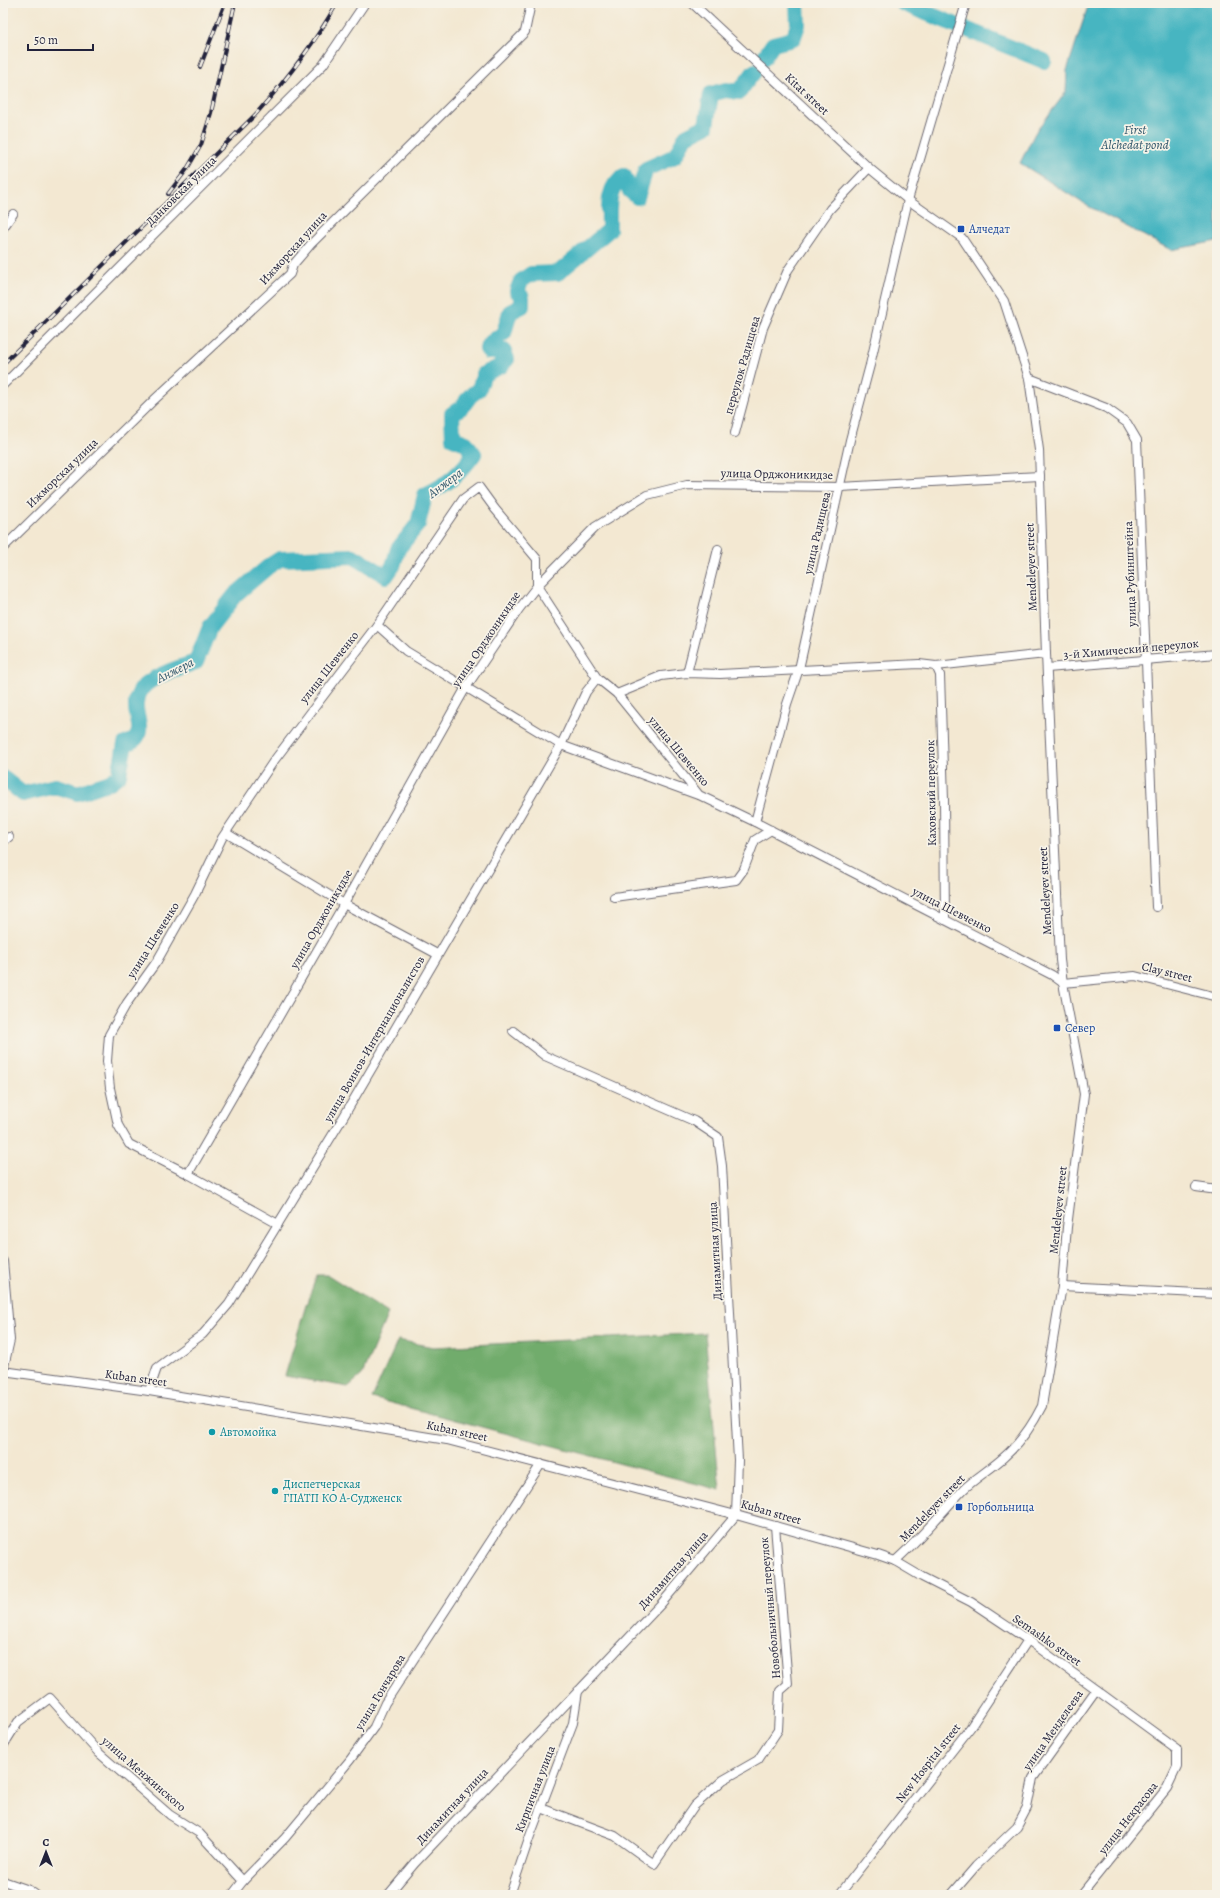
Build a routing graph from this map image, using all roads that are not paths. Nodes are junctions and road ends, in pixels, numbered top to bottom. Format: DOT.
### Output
graph roads {
  1 [pos="365,3"];
  2 [pos="531,3"];
  3 [pos="692,3"];
  4 [pos="966,3"];
  5 [pos="869,168"];
  6 [pos="908,200"];
  7 [pos="13,214"];
  8 [pos="3,228"];
  9 [pos="1029,378"];
  10 [pos="3,385"];
  11 [pos="735,433"];
  12 [pos="1040,476"];
  13 [pos="840,487"];
  14 [pos="3,548"];
  15 [pos="718,549"];
  16 [pos="537,586"];
  17 [pos="377,625"];
  18 [pos="1046,654"];
  19 [pos="1217,654"];
  20 [pos="1146,659"];
  21 [pos="936,666"];
  22 [pos="1047,668"];
  23 [pos="799,669"];
  24 [pos="687,673"];
  25 [pos="597,678"];
  26 [pos="466,689"];
  27 [pos="617,694"];
  28 [pos="560,745"];
  29 [pos="699,795"];
  30 [pos="755,822"];
  31 [pos="771,830"];
  32 [pos="226,833"];
  33 [pos="614,897"];
  34 [pos="344,904"];
  35 [pos="1156,907"];
  36 [pos="945,920"];
  37 [pos="437,954"];
  38 [pos="1063,983"];
  39 [pos="1217,997"];
  40 [pos="514,1031"];
  41 [pos="188,1174"];
  42 [pos="1196,1187"];
  43 [pos="1217,1190"];
  44 [pos="278,1224"];
  45 [pos="3,1261"];
  46 [pos="1062,1286"];
  47 [pos="1217,1294"];
  48 [pos="3,1372"];
  49 [pos="149,1391"];
  50 [pos="540,1464"];
  51 [pos="736,1515"];
  52 [pos="775,1526"];
  53 [pos="895,1561"];
  54 [pos="1028,1640"];
  55 [pos="1096,1690"];
  56 [pos="578,1691"];
  57 [pos="3,1746"];
  58 [pos="1177,1749"];
  59 [pos="541,1808"];
  60 [pos="3,1881"];
  61 [pos="242,1881"];
  62 [pos="36,1895"];
  63 [pos="232,1895"];
  64 [pos="388,1895"];
  65 [pos="510,1895"];
  66 [pos="839,1895"];
  67 [pos="951,1895"];
  68 [pos="1080,1895"];
  1 -- 10 [label="street, Данковская улица"];
  2 -- 14 [label="street, Ижморская улица"];
  3 -- 5 [label="street, Kitat street"];
  4 -- 6 [label="street, улица Радищева"];
  5 -- 6 [label="street, Kitat street"];
  5 -- 11 [label="street, переулок Радищева"];
  6 -- 9 [label="street, Mendeleyev street"];
  6 -- 13 [label="street, улица Радищева"];
  7 -- 8 [label="street"];
  9 -- 12 [label="street, Mendeleyev street"];
  9 -- 20 [label="street, улица Рубинштейна"];
  12 -- 13 [label="street, улица Орджоникидзе"];
  12 -- 18 [label="street, Mendeleyev street"];
  13 -- 16 [label="street, улица Орджоникидзе"];
  13 -- 23 [label="street, улица Радищева"];
  15 -- 24 [label="street"];
  16 -- 17 [label="street, улица Шевченко"];
  16 -- 25 [label="street, улица Шевченко"];
  16 -- 26 [label="street, улица Орджоникидзе"];
  17 -- 26 [label="street"];
  17 -- 32 [label="street, улица Шевченко"];
  18 -- 21 [label="street"];
  18 -- 22 [label="street, Mendeleyev street"];
  19 -- 20 [label="street, 3-й Химический переулок"];
  20 -- 22 [label="street, 3-й Химический переулок"];
  20 -- 35 [label="street, улица Рубинштейна"];
  21 -- 23 [label="street"];
  21 -- 36 [label="street, Каховский переулок"];
  22 -- 38 [label="street, Mendeleyev street"];
  23 -- 24 [label="street"];
  23 -- 30 [label="street, улица Радищева"];
  24 -- 27 [label="street"];
  25 -- 27 [label="street, улица Шевченко"];
  25 -- 28 [label="street, улица Воинов-Интернационалистов"];
  26 -- 28 [label="street"];
  26 -- 34 [label="street, улица Орджоникидзе"];
  27 -- 29 [label="street, улица Шевченко"];
  28 -- 29 [label="street"];
  28 -- 37 [label="street, улица Воинов-Интернационалистов"];
  29 -- 30 [label="street, улица Шевченко"];
  30 -- 31 [label="street, улица Шевченко"];
  31 -- 33 [label="street"];
  31 -- 36 [label="street, улица Шевченко"];
  32 -- 34 [label="street"];
  32 -- 41 [label="street, улица Шевченко"];
  34 -- 37 [label="street"];
  34 -- 41 [label="street, улица Орджоникидзе"];
  36 -- 38 [label="street, улица Шевченко"];
  37 -- 44 [label="street, улица Воинов-Интернационалистов"];
  38 -- 39 [label="street, Clay street"];
  38 -- 46 [label="street, Mendeleyev street"];
  40 -- 51 [label="street, Динамитная улица"];
  41 -- 44 [label="street, улица Шевченко"];
  42 -- 43 [label="street"];
  44 -- 49 [label="street, улица Воинов-Интернационалистов"];
  45 -- 48 [label="street"];
  46 -- 47 [label="street"];
  46 -- 53 [label="street, Mendeleyev street"];
  48 -- 49 [label="street, Kuban street"];
  49 -- 50 [label="street, Kuban street"];
  50 -- 51 [label="street, Kuban street"];
  50 -- 61 [label="street, улица Гончарова"];
  51 -- 52 [label="street, Kuban street"];
  51 -- 56 [label="street, Динамитная улица"];
  52 -- 53 [label="street, Kuban street"];
  52 -- 59 [label="street, Новобольничный переулок"];
  53 -- 54 [label="street, Semashko street"];
  54 -- 55 [label="street, Semashko street"];
  54 -- 66 [label="street, New Hospital street"];
  55 -- 58 [label="street, Semashko street"];
  55 -- 67 [label="street, улица Менделеева"];
  56 -- 59 [label="street, Кирпичная улица"];
  56 -- 64 [label="street, Динамитная улица"];
  57 -- 61 [label="street, улица Менжинского"];
  58 -- 68 [label="street, улица Некрасова"];
  59 -- 65 [label="street, Кирпичная улица"];
  60 -- 62 [label="street"];
  61 -- 63 [label="street, улица Гончарова"];
}
